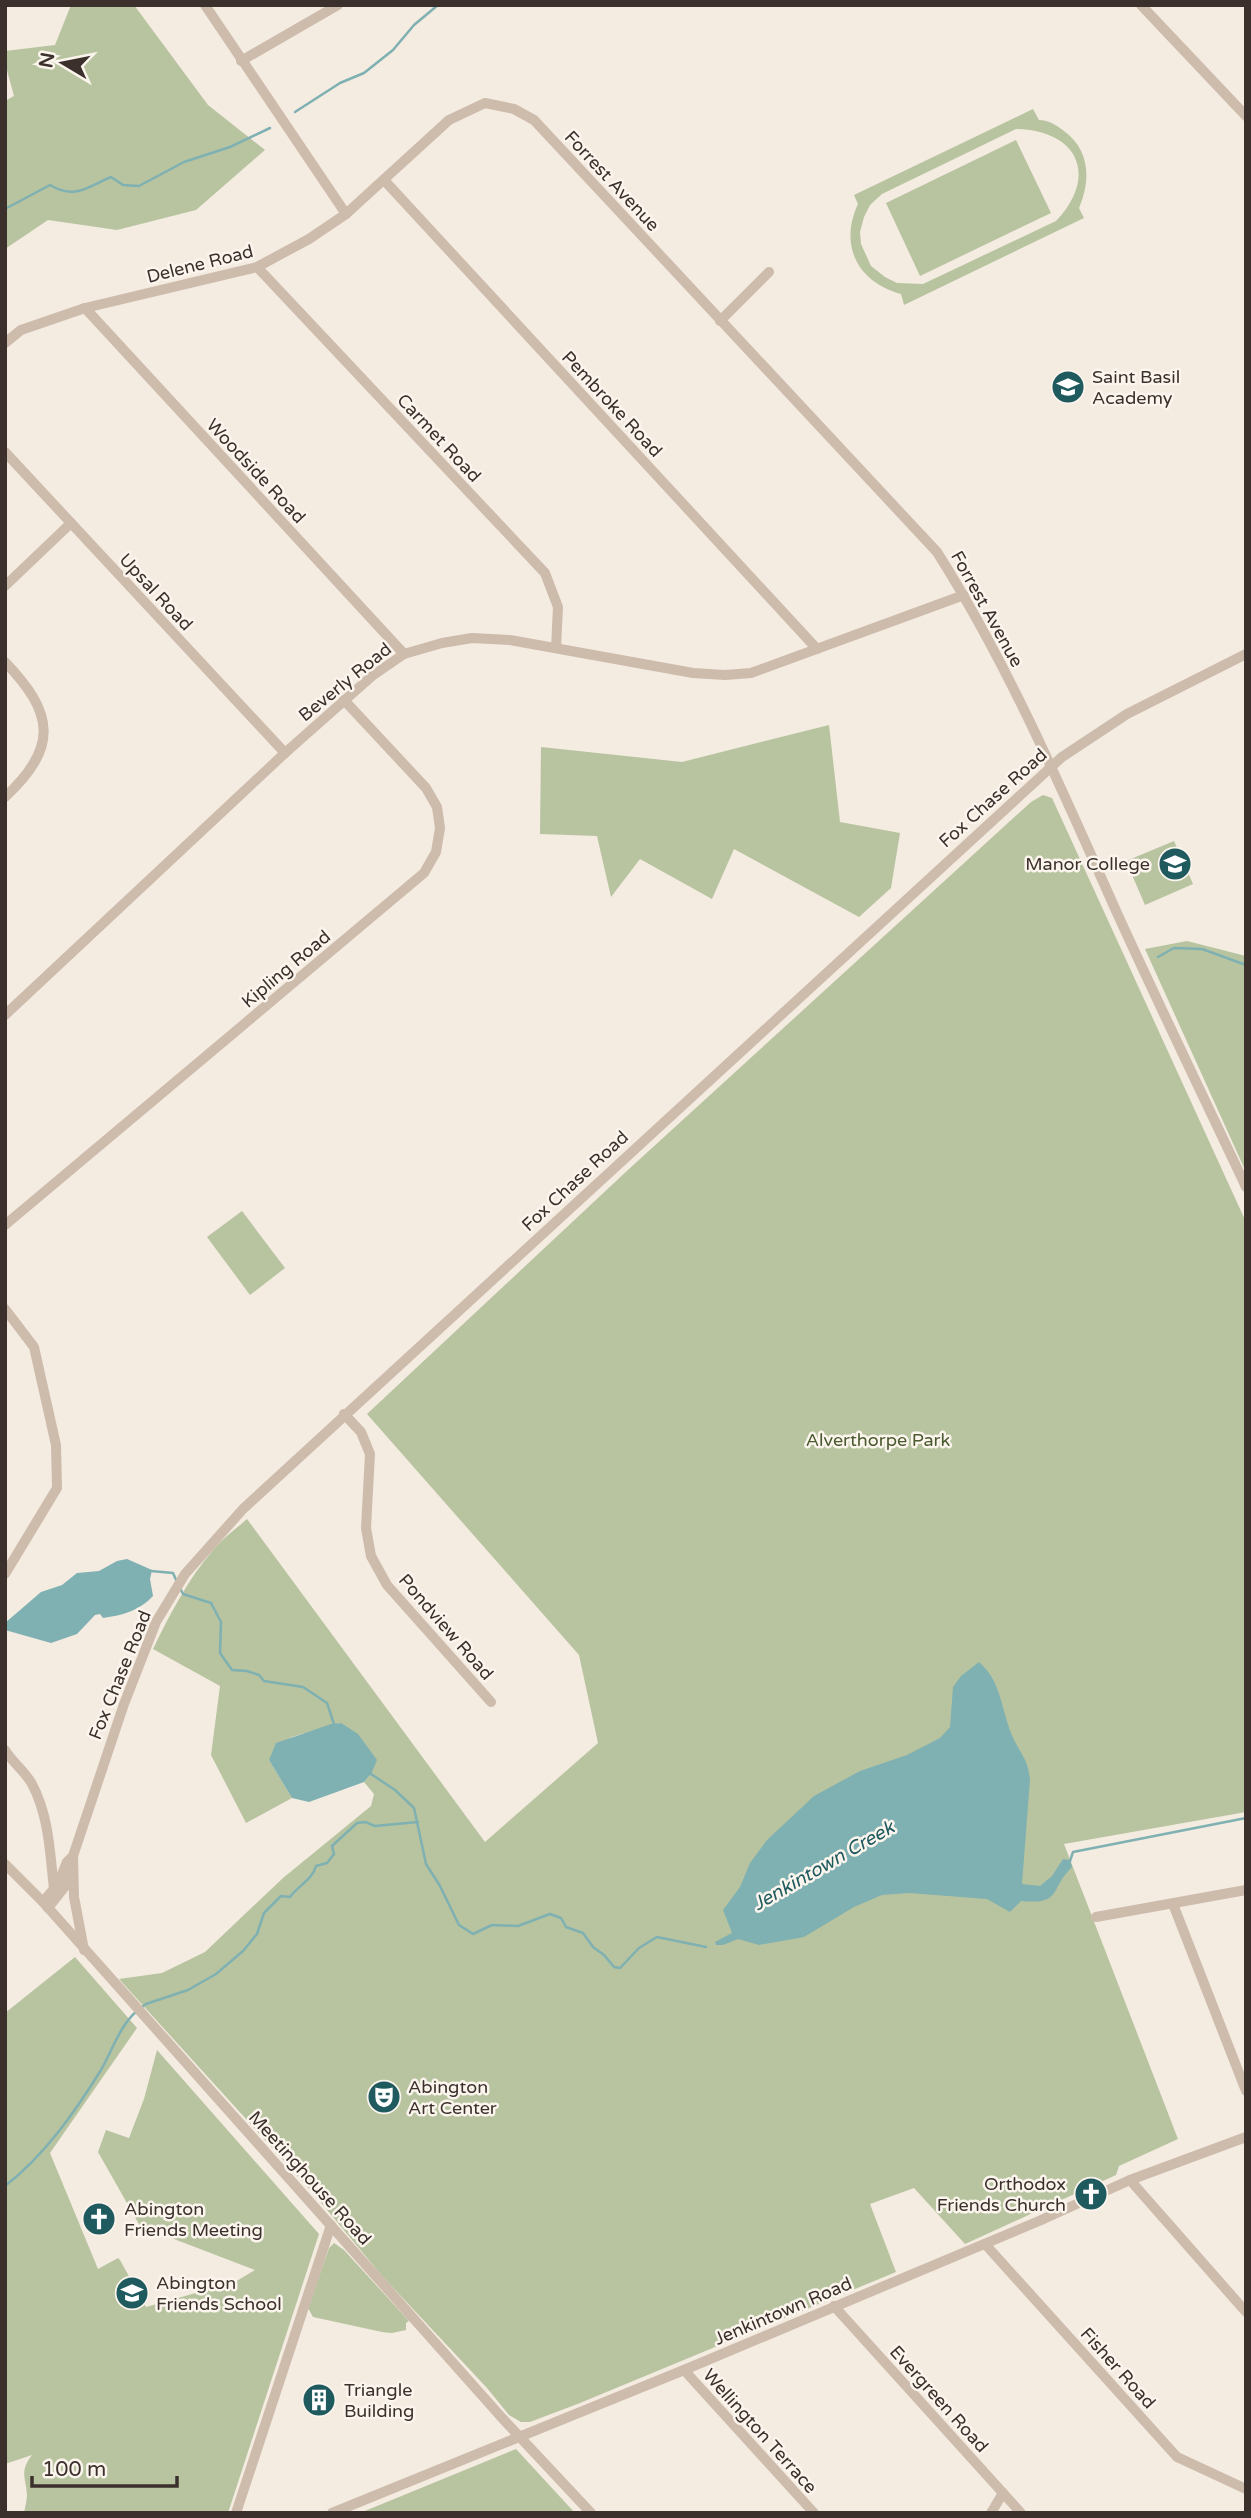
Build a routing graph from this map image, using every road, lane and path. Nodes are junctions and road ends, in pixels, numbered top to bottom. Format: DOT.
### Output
graph roads {
  1 [pos="205,5"];
  2 [pos="338,5"];
  3 [pos="1141,5"];
  4 [pos="241,61"];
  5 [pos="485,103"];
  6 [pos="1246,116"];
  7 [pos="384,180"];
  8 [pos="346,214"];
  9 [pos="257,267"];
  10 [pos="769,272"];
  11 [pos="85,308"];
  12 [pos="720,321"];
  13 [pos="5,344"];
  14 [pos="5,452"];
  15 [pos="71,523"];
  16 [pos="5,586"];
  17 [pos="964,595"];
  18 [pos="556,648"];
  19 [pos="817,649"];
  20 [pos="404,654"];
  21 [pos="1246,654"];
  22 [pos="5,662"];
  23 [pos="344,700"];
  24 [pos="285,753"];
  25 [pos="1053,767"];
  26 [pos="5,797"];
  27 [pos="5,1015"];
  28 [pos="1246,1187"];
  29 [pos="5,1225"];
  30 [pos="5,1309"];
  31 [pos="344,1414"];
  32 [pos="5,1574"];
  33 [pos="491,1702"];
  34 [pos="5,1749"];
  35 [pos="74,1856"];
  36 [pos="5,1864"];
  37 [pos="73,1871"];
  38 [pos="54,1889"];
  39 [pos="1246,1890"];
  40 [pos="1173,1904"];
  41 [pos="46,1905"];
  42 [pos="1096,1917"];
  43 [pos="84,1950"];
  44 [pos="1246,2091"];
  45 [pos="1246,2137"];
  46 [pos="1130,2180"];
  47 [pos="331,2225"];
  48 [pos="985,2244"];
  49 [pos="834,2306"];
  50 [pos="1246,2312"];
  51 [pos="684,2370"];
  52 [pos="521,2436"];
  53 [pos="1246,2489"];
  54 [pos="1003,2493"];
  55 [pos="236,2513"];
  56 [pos="332,2513"];
  57 [pos="591,2513"];
  58 [pos="814,2513"];
  59 [pos="991,2513"];
  60 [pos="1021,2513"];
  1 -- 4 [label="street"];
  2 -- 4 [label="street"];
  3 -- 6 [label="street"];
  4 -- 8 [label="street"];
  5 -- 7 [label="street, Delene Road"];
  5 -- 12 [label="street, Forrest Avenue"];
  7 -- 8 [label="street, Delene Road"];
  7 -- 19 [label="street, Pembroke Road"];
  8 -- 9 [label="street, Delene Road"];
  9 -- 11 [label="street, Delene Road"];
  9 -- 18 [label="street, Carmet Road"];
  10 -- 12 [label="street"];
  11 -- 13 [label="street, Delene Road"];
  11 -- 20 [label="street, Woodside Road"];
  12 -- 17 [label="street, Forrest Avenue"];
  14 -- 15 [label="street, Upsal Road"];
  15 -- 16 [label="street"];
  15 -- 24 [label="street, Upsal Road"];
  17 -- 19 [label="street, Beverly Road"];
  17 -- 25 [label="street, Forrest Avenue"];
  18 -- 19 [label="street, Beverly Road"];
  18 -- 20 [label="street, Beverly Road"];
  20 -- 23 [label="street, Beverly Road"];
  21 -- 25 [label="street, Fox Chase Road"];
  22 -- 26 [label="street"];
  23 -- 24 [label="street, Beverly Road"];
  23 -- 29 [label="street, Kipling Road"];
  24 -- 27 [label="street, Beverly Road"];
  25 -- 28 [label="street, Forrest Avenue"];
  25 -- 31 [label="street, Fox Chase Road"];
  30 -- 32 [label="street"];
  31 -- 33 [label="street, Pondview Road"];
  31 -- 35 [label="street, Fox Chase Road"];
  34 -- 38 [label="street"];
  35 -- 37 [label="street, Fox Chase Road"];
  35 -- 38 [label="street, Fox Chase Road"];
  36 -- 41 [label="street, Meetinghouse Road"];
  37 -- 41 [label="street, Fox Chase Road"];
  37 -- 43 [label="street, Fox Chase Road"];
  38 -- 41 [label="street, Fox Chase Road"];
  39 -- 40 [label="street"];
  40 -- 42 [label="street"];
  40 -- 44 [label="street"];
  41 -- 43 [label="street, Meetinghouse Road"];
  43 -- 47 [label="street, Meetinghouse Road"];
  45 -- 46 [label="street, Jenkintown Road"];
  46 -- 48 [label="street, Jenkintown Road"];
  46 -- 50 [label="street"];
  47 -- 52 [label="street, Meetinghouse Road"];
  47 -- 55 [label="street"];
  48 -- 49 [label="street, Jenkintown Road"];
  48 -- 53 [label="street, Fisher Road"];
  49 -- 51 [label="street, Jenkintown Road"];
  49 -- 54 [label="street, Evergreen Road"];
  51 -- 52 [label="street, Jenkintown Road"];
  51 -- 58 [label="street, Wellington Terrace"];
  52 -- 56 [label="street, Jenkintown Road"];
  52 -- 57 [label="street, Meetinghouse Road"];
  54 -- 59 [label="street"];
  54 -- 60 [label="street, Evergreen Road"];
}
